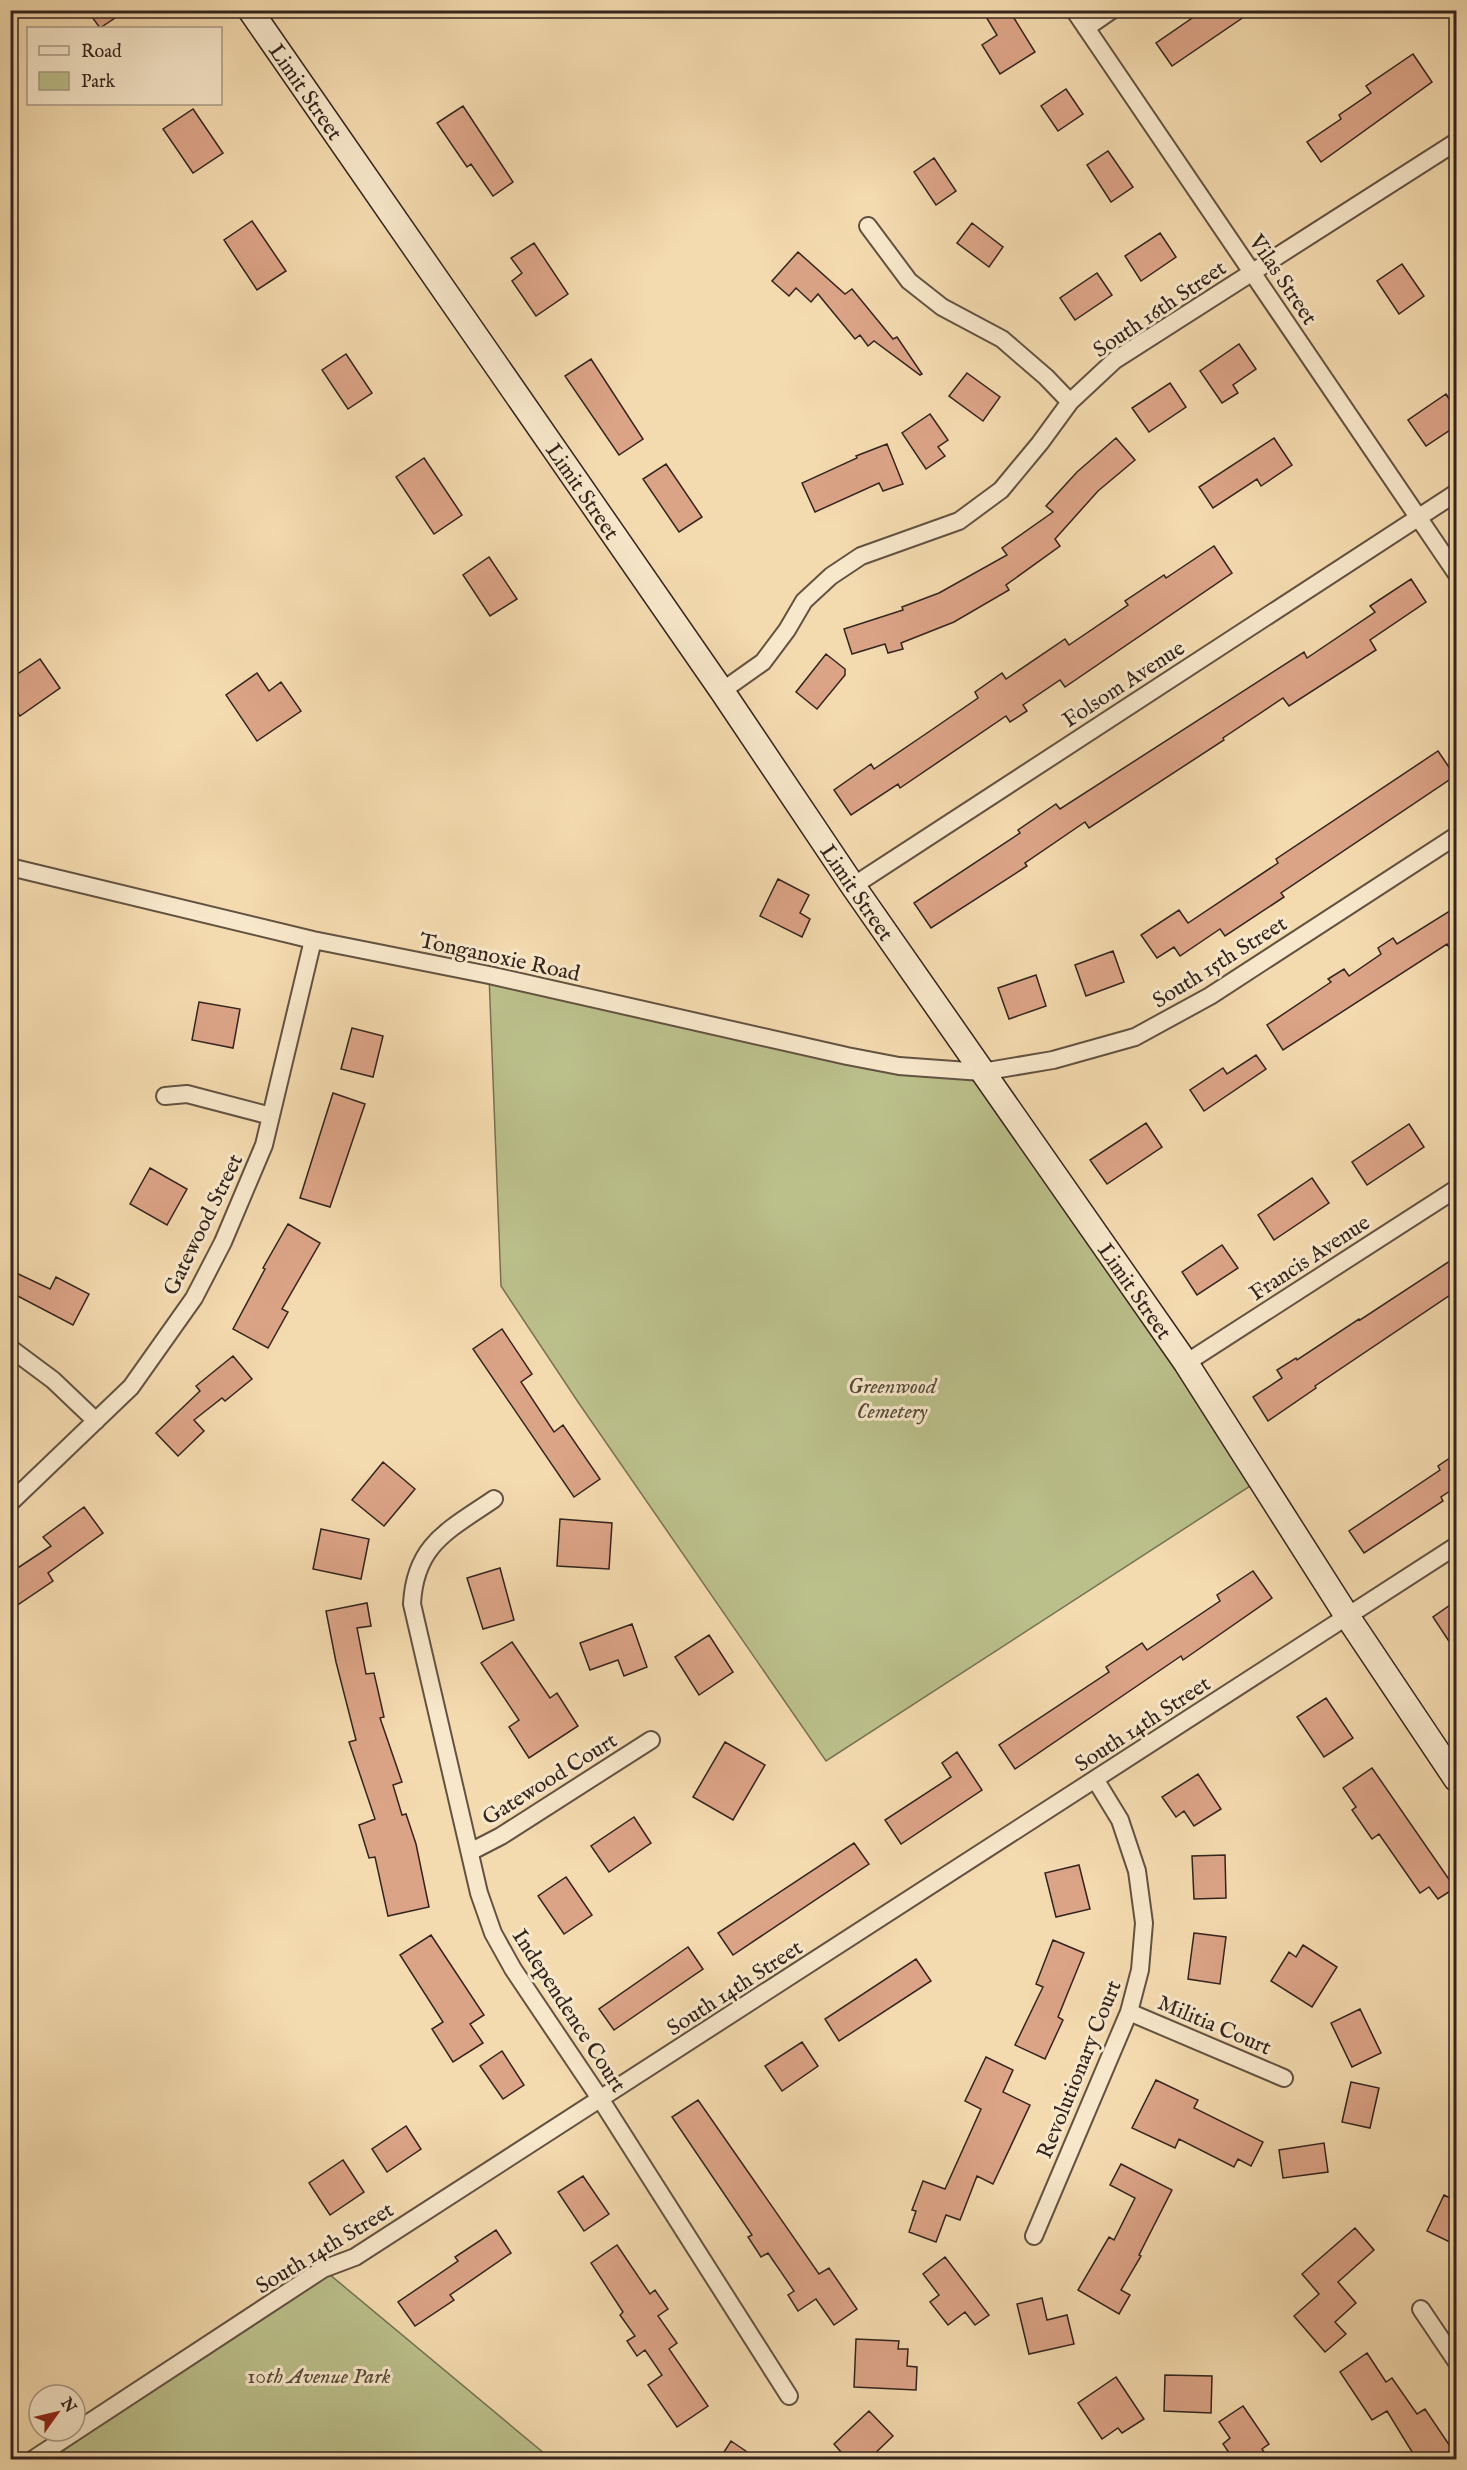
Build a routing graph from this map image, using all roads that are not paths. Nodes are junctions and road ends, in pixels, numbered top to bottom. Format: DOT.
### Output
graph roads {
  1 [pos="250,10"];
  2 [pos="1074,10"];
  3 [pos="1112,10"];
  4 [pos="1086,28"];
  5 [pos="1456,142"];
  6 [pos="868,226"];
  7 [pos="1253,273"];
  8 [pos="1070,402"];
  9 [pos="1456,493"];
  10 [pos="1418,517"];
  11 [pos="1456,573"];
  12 [pos="722,692"];
  13 [pos="1456,836"];
  14 [pos="10,867"];
  15 [pos="853,886"];
  16 [pos="313,940"];
  17 [pos="982,1072"];
  18 [pos="165,1096"];
  19 [pos="271,1116"];
  20 [pos="1456,1189"];
  21 [pos="10,1348"];
  22 [pos="1186,1363"];
  23 [pos="96,1421"];
  24 [pos="494,1499"];
  25 [pos="10,1503"];
  26 [pos="1456,1546"];
  27 [pos="1347,1616"];
  28 [pos="651,1740"];
  29 [pos="1095,1779"];
  30 [pos="1456,1779"];
  31 [pos="470,1852"];
  32 [pos="1129,2012"];
  33 [pos="1284,2078"];
  34 [pos="601,2100"];
  35 [pos="1035,2236"];
  36 [pos="1421,2309"];
  37 [pos="1456,2361"];
  38 [pos="789,2396"];
  39 [pos="33,2460"];
  1 -- 12 [label="street, Limit Street"];
  2 -- 4 [label="street, Vilas Street"];
  3 -- 4 [label="street"];
  4 -- 7 [label="street, Vilas Street"];
  5 -- 7 [label="street, South 16th Street"];
  6 -- 8 [label="street"];
  7 -- 8 [label="street, South 16th Street"];
  7 -- 10 [label="street, Vilas Street"];
  8 -- 12 [label="street, South 16th Street"];
  9 -- 10 [label="street, Folsom Avenue"];
  10 -- 11 [label="street, Vilas Street"];
  10 -- 15 [label="street, Folsom Avenue"];
  12 -- 15 [label="street, Limit Street"];
  13 -- 17 [label="street, South 15th Street"];
  14 -- 16 [label="street, Tonganoxie Road"];
  15 -- 17 [label="street, Limit Street"];
  16 -- 17 [label="street, Tonganoxie Road"];
  16 -- 19 [label="street, Gatewood Street"];
  17 -- 22 [label="street, Limit Street"];
  18 -- 19 [label="street"];
  19 -- 23 [label="street, Gatewood Street"];
  20 -- 22 [label="street, Francis Avenue"];
  21 -- 23 [label="street"];
  22 -- 27 [label="street, Limit Street"];
  23 -- 25 [label="street, Gatewood Street"];
  24 -- 31 [label="street, Independence Court"];
  26 -- 27 [label="street, South 14th Street"];
  27 -- 29 [label="street, South 14th Street"];
  27 -- 30 [label="street, Limit Street"];
  28 -- 31 [label="street, Gatewood Court"];
  29 -- 32 [label="street, Revolutionary Court"];
  29 -- 34 [label="street, South 14th Street"];
  31 -- 34 [label="street, Independence Court"];
  32 -- 33 [label="street, Militia Court"];
  32 -- 35 [label="street, Revolutionary Court"];
  34 -- 38 [label="street, Independence Court"];
  34 -- 39 [label="street, South 14th Street"];
  36 -- 37 [label="street"];
}
